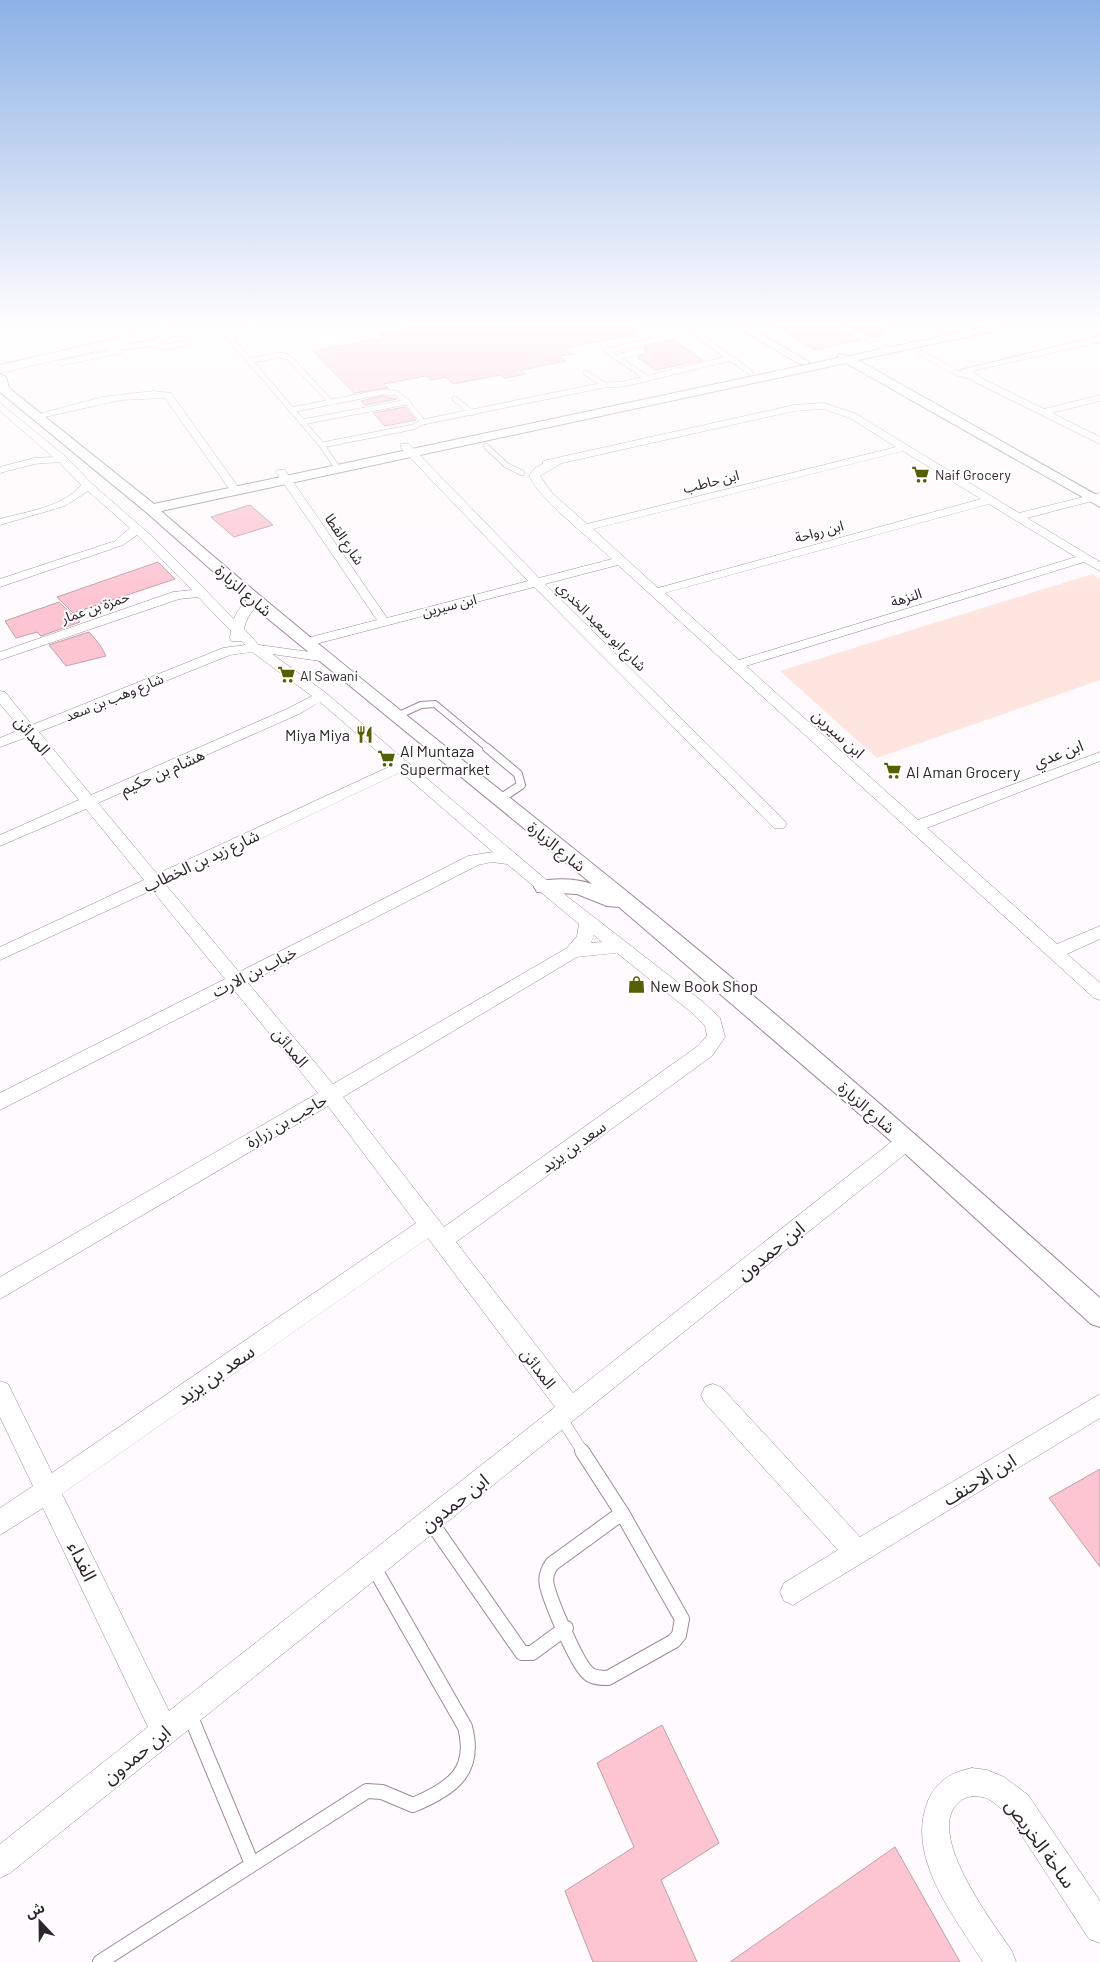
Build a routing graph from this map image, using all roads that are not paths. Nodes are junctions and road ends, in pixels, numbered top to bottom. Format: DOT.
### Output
graph roads {
  1 [pos="33,418"];
  2 [pos="184,418"];
  3 [pos="298,418"];
  4 [pos="325,418"];
  5 [pos="419,418"];
  6 [pos="447,418"];
  7 [pos="553,418"];
  8 [pos="559,418"];
  9 [pos="752,418"];
  10 [pos="856,418"];
  11 [pos="958,418"];
  12 [pos="1055,418"];
  13 [pos="27,419"];
  14 [pos="302,422"];
  15 [pos="423,422"];
  16 [pos="0,423"];
  17 [pos="1100,441"];
  18 [pos="322,445"];
  19 [pos="486,446"];
  20 [pos="49,448"];
  21 [pos="904,448"];
  22 [pos="408,450"];
  23 [pos="62,459"];
  24 [pos="34,460"];
  25 [pos="557,462"];
  26 [pos="336,465"];
  27 [pos="0,470"];
  28 [pos="522,473"];
  29 [pos="284,476"];
  30 [pos="87,484"];
  31 [pos="234,487"];
  32 [pos="548,494"];
  33 [pos="1098,498"];
  34 [pos="990,500"];
  35 [pos="146,506"];
  36 [pos="1017,517"];
  37 [pos="0,522"];
  38 [pos="136,528"];
  39 [pos="584,528"];
  40 [pos="150,541"];
  41 [pos="119,543"];
  42 [pos="1085,558"];
  43 [pos="620,561"];
  44 [pos="1100,567"];
  45 [pos="0,583"];
  46 [pos="537,583"];
  47 [pos="656,592"];
  48 [pos="200,593"];
  49 [pos="255,601"];
  50 [pos="384,622"];
  51 [pos="237,630"];
  52 [pos="308,642"];
  53 [pos="255,648"];
  54 [pos="228,651"];
  55 [pos="0,656"];
  56 [pos="327,658"];
  57 [pos="737,665"];
  58 [pos="0,695"];
  59 [pos="321,696"];
  60 [pos="397,716"];
  61 [pos="30,731"];
  62 [pos="0,743"];
  63 [pos="1100,756"];
  64 [pos="403,766"];
  65 [pos="500,799"];
  66 [pos="89,803"];
  67 [pos="779,824"];
  68 [pos="916,826"];
  69 [pos="0,840"];
  70 [pos="514,859"];
  71 [pos="154,881"];
  72 [pos="544,887"];
  73 [pos="588,922"];
  74 [pos="652,923"];
  75 [pos="1100,932"];
  76 [pos="620,947"];
  77 [pos="573,952"];
  78 [pos="1055,952"];
  79 [pos="0,954"];
  80 [pos="236,980"];
  81 [pos="1100,993"];
  82 [pos="705,1051"];
  83 [pos="330,1094"];
  84 [pos="0,1102"];
  85 [pos="906,1141"];
  86 [pos="436,1233"];
  87 [pos="0,1289"];
  88 [pos="1100,1315"];
  89 [pos="0,1392"];
  90 [pos="713,1395"];
  91 [pos="1098,1408"];
  92 [pos="566,1413"];
  93 [pos="48,1490"];
  94 [pos="622,1513"];
  95 [pos="430,1521"];
  96 [pos="0,1522"];
  97 [pos="858,1553"];
  98 [pos="373,1566"];
  99 [pos="793,1592"];
  100 [pos="566,1628"];
  101 [pos="189,1712"];
  102 [pos="165,1732"];
  103 [pos="0,1864"];
  104 [pos="252,1864"];
  105 [pos="1100,1928"];
  106 [pos="100,1962"];
  107 [pos="1001,1962"];
  1 -- 13 [label="street"];
  2 -- 31 [label="street"];
  3 -- 14 [label="lane"];
  4 -- 14 [label="lane"];
  5 -- 15 [label="lane"];
  6 -- 15 [label="lane"];
  7 -- 22 [label="street"];
  8 -- 22 [label="street"];
  9 -- 25 [label="street, ابن سيرين"];
  10 -- 21 [label="street, ابن سيرين"];
  11 -- 33 [label="street"];
  12 -- 17 [label="street"];
  13 -- 16 [label="street"];
  13 -- 20 [label="street, شارع الزبارة"];
  13 -- 35 [label="street, شارع الزبارة"];
  14 -- 18 [label="lane"];
  15 -- 18 [label="lane"];
  18 -- 26 [label="lane"];
  19 -- 28 [label="lane"];
  20 -- 23 [label="street, شارع الزبارة"];
  20 -- 24 [label="street"];
  21 -- 34 [label="street, ابن سيرين"];
  21 -- 39 [label="street, ابن حاطب"];
  22 -- 26 [label="street"];
  22 -- 46 [label="street, شارع ابو سعيد الخدري"];
  23 -- 24 [label="street"];
  23 -- 30 [label="street, شارع الزبارة"];
  24 -- 27 [label="street"];
  25 -- 28 [label="street, ابن سيرين"];
  25 -- 32 [label="street, ابن سيرين"];
  26 -- 29 [label="street"];
  28 -- 32 [label="street, ابن سيرين"];
  29 -- 31 [label="street"];
  29 -- 50 [label="street, شارع القطا"];
  30 -- 37 [label="street"];
  30 -- 38 [label="street, شارع الزبارة"];
  31 -- 35 [label="street"];
  32 -- 39 [label="street, ابن سيرين"];
  33 -- 36 [label="street"];
  34 -- 36 [label="street, ابن سيرين"];
  34 -- 47 [label="street, ابن رواحة"];
  35 -- 49 [label="street, شارع الزبارة"];
  36 -- 42 [label="street, ابن سيرين"];
  38 -- 40 [label="street, شارع الزبارة"];
  38 -- 41 [label="street"];
  39 -- 43 [label="street, ابن سيرين"];
  40 -- 41 [label="street"];
  40 -- 48 [label="street, شارع الزبارة"];
  41 -- 45 [label="street"];
  42 -- 44 [label="street, ابن سيرين"];
  42 -- 57 [label="street, النزهة"];
  43 -- 46 [label="street, ابن سيرين"];
  43 -- 47 [label="street, ابن سيرين"];
  46 -- 50 [label="street, ابن سيرين"];
  46 -- 67 [label="street, شارع ابو سعيد الخدري"];
  47 -- 57 [label="street, ابن سيرين"];
  48 -- 51 [label="street, شارع الزبارة"];
  48 -- 55 [label="street, حمزة بن عمار"];
  49 -- 51 [label="street"];
  49 -- 52 [label="street, شارع الزبارة"];
  50 -- 52 [label="street, ابن سيرين"];
  51 -- 53 [label="street, شارع الزبارة"];
  51 -- 54 [label="street"];
  52 -- 56 [label="street, شارع الزبارة"];
  53 -- 54 [label="street, شارع وهب بن سعد"];
  53 -- 56 [label="street, شارع وهب بن سعد"];
  53 -- 59 [label="street, شارع الزبارة"];
  54 -- 61 [label="street, شارع وهب بن سعد"];
  56 -- 60 [label="street, شارع الزبارة"];
  57 -- 68 [label="street, ابن سيرين"];
  58 -- 61 [label="street, المدائن"];
  59 -- 64 [label="street, شارع الزبارة"];
  59 -- 66 [label="street, هشام بن حكيم"];
  60 -- 65 [label="street, شارع الزبارة"];
  60 -- 65 [label="lane"];
  61 -- 62 [label="street, شارع وهب بن سعد"];
  61 -- 66 [label="street, المدائن"];
  63 -- 68 [label="street, ابن عدي"];
  64 -- 70 [label="street, شارع الزبارة"];
  64 -- 71 [label="street, شارع زيد بن الخطاب"];
  65 -- 74 [label="street, شارع الزبارة"];
  66 -- 69 [label="street, هشام بن حكيم"];
  66 -- 71 [label="street, المدائن"];
  68 -- 78 [label="street, ابن سيرين"];
  70 -- 72 [label="street, شارع الزبارة"];
  70 -- 80 [label="street, خباب بن الارت"];
  71 -- 79 [label="street, شارع زيد بن الخطاب"];
  71 -- 80 [label="street, المدائن"];
  72 -- 73 [label="street, شارع الزبارة"];
  72 -- 74 [label="street"];
  73 -- 76 [label="street, شارع الزبارة"];
  73 -- 77 [label="street, حاجب بن زرارة"];
  74 -- 85 [label="street, شارع الزبارة"];
  75 -- 78 [label="street"];
  76 -- 77 [label="street, حاجب بن زرارة"];
  76 -- 82 [label="street, شارع الزبارة"];
  77 -- 83 [label="street, حاجب بن زرارة"];
  78 -- 81 [label="street, ابن سيرين"];
  80 -- 83 [label="street, المدائن"];
  80 -- 84 [label="street, خباب بن الارت"];
  82 -- 86 [label="street, سعد بن يزيد"];
  83 -- 86 [label="street, المدائن"];
  83 -- 87 [label="street, حاجب بن زرارة"];
  85 -- 88 [label="street, شارع الزبارة"];
  85 -- 92 [label="street, ابن حمدون"];
  86 -- 92 [label="street, المدائن"];
  86 -- 93 [label="street, سعد بن يزيد"];
  89 -- 93 [label="street, الفداء"];
  90 -- 97 [label="street"];
  91 -- 97 [label="street, ابن الاحنف"];
  92 -- 94 [label="lane"];
  92 -- 95 [label="street, ابن حمدون"];
  93 -- 96 [label="street, سعد بن يزيد"];
  93 -- 102 [label="street, الفداء"];
  94 -- 100 [label="lane"];
  94 -- 100 [label="lane"];
  95 -- 98 [label="street, ابن حمدون"];
  95 -- 100 [label="lane"];
  97 -- 99 [label="street, ابن الاحنف"];
  98 -- 101 [label="street, ابن حمدون"];
  98 -- 104 [label="lane"];
  101 -- 102 [label="street, ابن حمدون"];
  101 -- 104 [label="lane"];
  102 -- 103 [label="street, ابن حمدون"];
  104 -- 106 [label="lane"];
  105 -- 107 [label="street, ساحة الخريص"];
}
